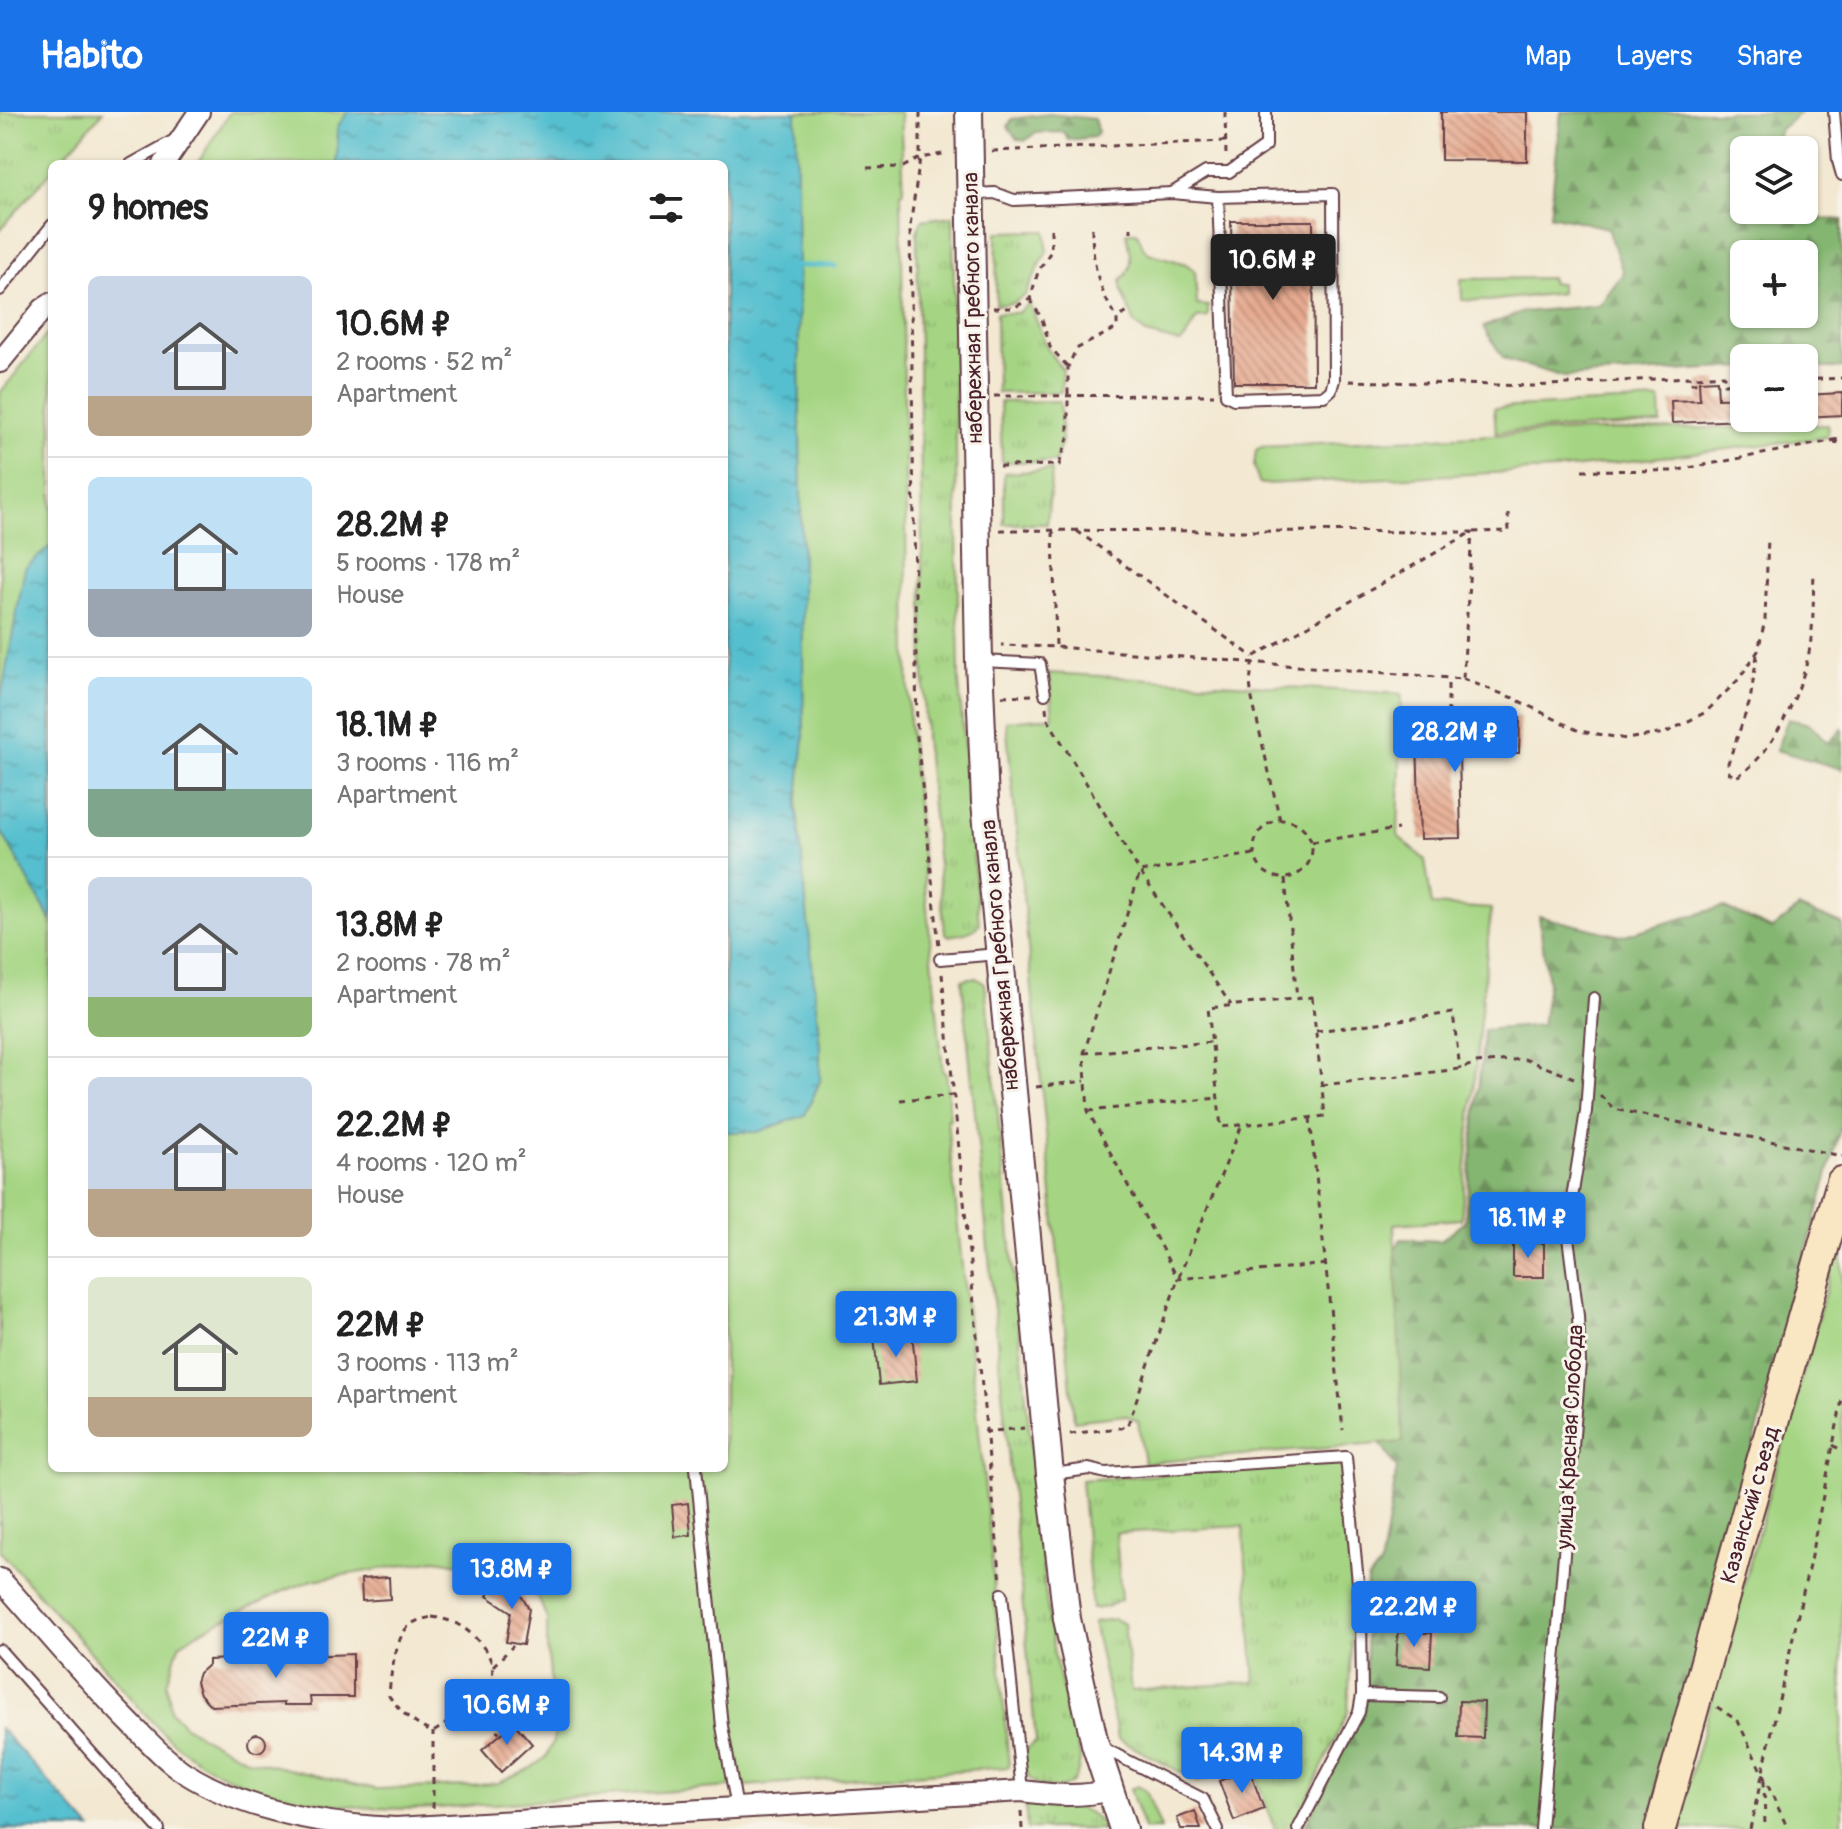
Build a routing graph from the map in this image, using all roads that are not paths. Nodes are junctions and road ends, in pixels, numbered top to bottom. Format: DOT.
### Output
graph roads {
  1 [pos="199,112"];
  2 [pos="969,112"];
  3 [pos="1266,112"];
  4 [pos="1834,112"];
  5 [pos="184,134"];
  6 [pos="138,160"];
  7 [pos="167,160"];
  8 [pos="1842,175"];
  9 [pos="1172,193"];
  10 [pos="971,194"];
  11 [pos="1218,197"];
  12 [pos="48,230"];
  13 [pos="0,290"];
  14 [pos="48,306"];
  15 [pos="0,362"];
  16 [pos="979,661"];
  17 [pos="1045,694"];
  18 [pos="999,954"];
  19 [pos="940,959"];
  20 [pos="1594,998"];
  21 [pos="1842,1182"];
  22 [pos="696,1472"];
  23 [pos="1050,1474"];
  24 [pos="0,1579"];
  25 [pos="1002,1594"];
  26 [pos="0,1650"];
  27 [pos="1362,1695"];
  28 [pos="1439,1697"];
  29 [pos="1095,1744"];
  30 [pos="1110,1790"];
  31 [pos="1022,1791"];
  32 [pos="737,1808"];
  33 [pos="159,1829"];
  34 [pos="1123,1829"];
  35 [pos="1218,1829"];
  36 [pos="1298,1829"];
  37 [pos="1541,1829"];
  38 [pos="1660,1829"];
  1 -- 5 [label="street"];
  2 -- 10 [label="street, набережная Гребного канала"];
  3 -- 9 [label="lane"];
  4 -- 8 [label="lane"];
  5 -- 6 [label="lane"];
  5 -- 7 [label="street"];
  9 -- 10 [label="lane"];
  9 -- 11 [label="lane"];
  10 -- 16 [label="street, набережная Гребного канала"];
  11 -- 11 [label="lane"];
  12 -- 13 [label="lane"];
  14 -- 15 [label="street"];
  16 -- 17 [label="lane"];
  16 -- 18 [label="street, набережная Гребного канала"];
  18 -- 19 [label="lane"];
  18 -- 23 [label="street, набережная Гребного канала"];
  20 -- 37 [label="lane, улица Красная Слобода"];
  21 -- 38 [label="main road, Казанский съезд"];
  22 -- 32 [label="lane"];
  23 -- 27 [label="lane"];
  23 -- 29 [label="street, набережная Гребного канала"];
  24 -- 32 [label="street"];
  25 -- 31 [label="lane"];
  26 -- 33 [label="lane"];
  27 -- 28 [label="lane"];
  27 -- 36 [label="lane"];
  29 -- 30 [label="street, набережная Гребного канала"];
  29 -- 35 [label="lane"];
  30 -- 31 [label="street"];
  30 -- 34 [label="street"];
  31 -- 32 [label="street"];
}
